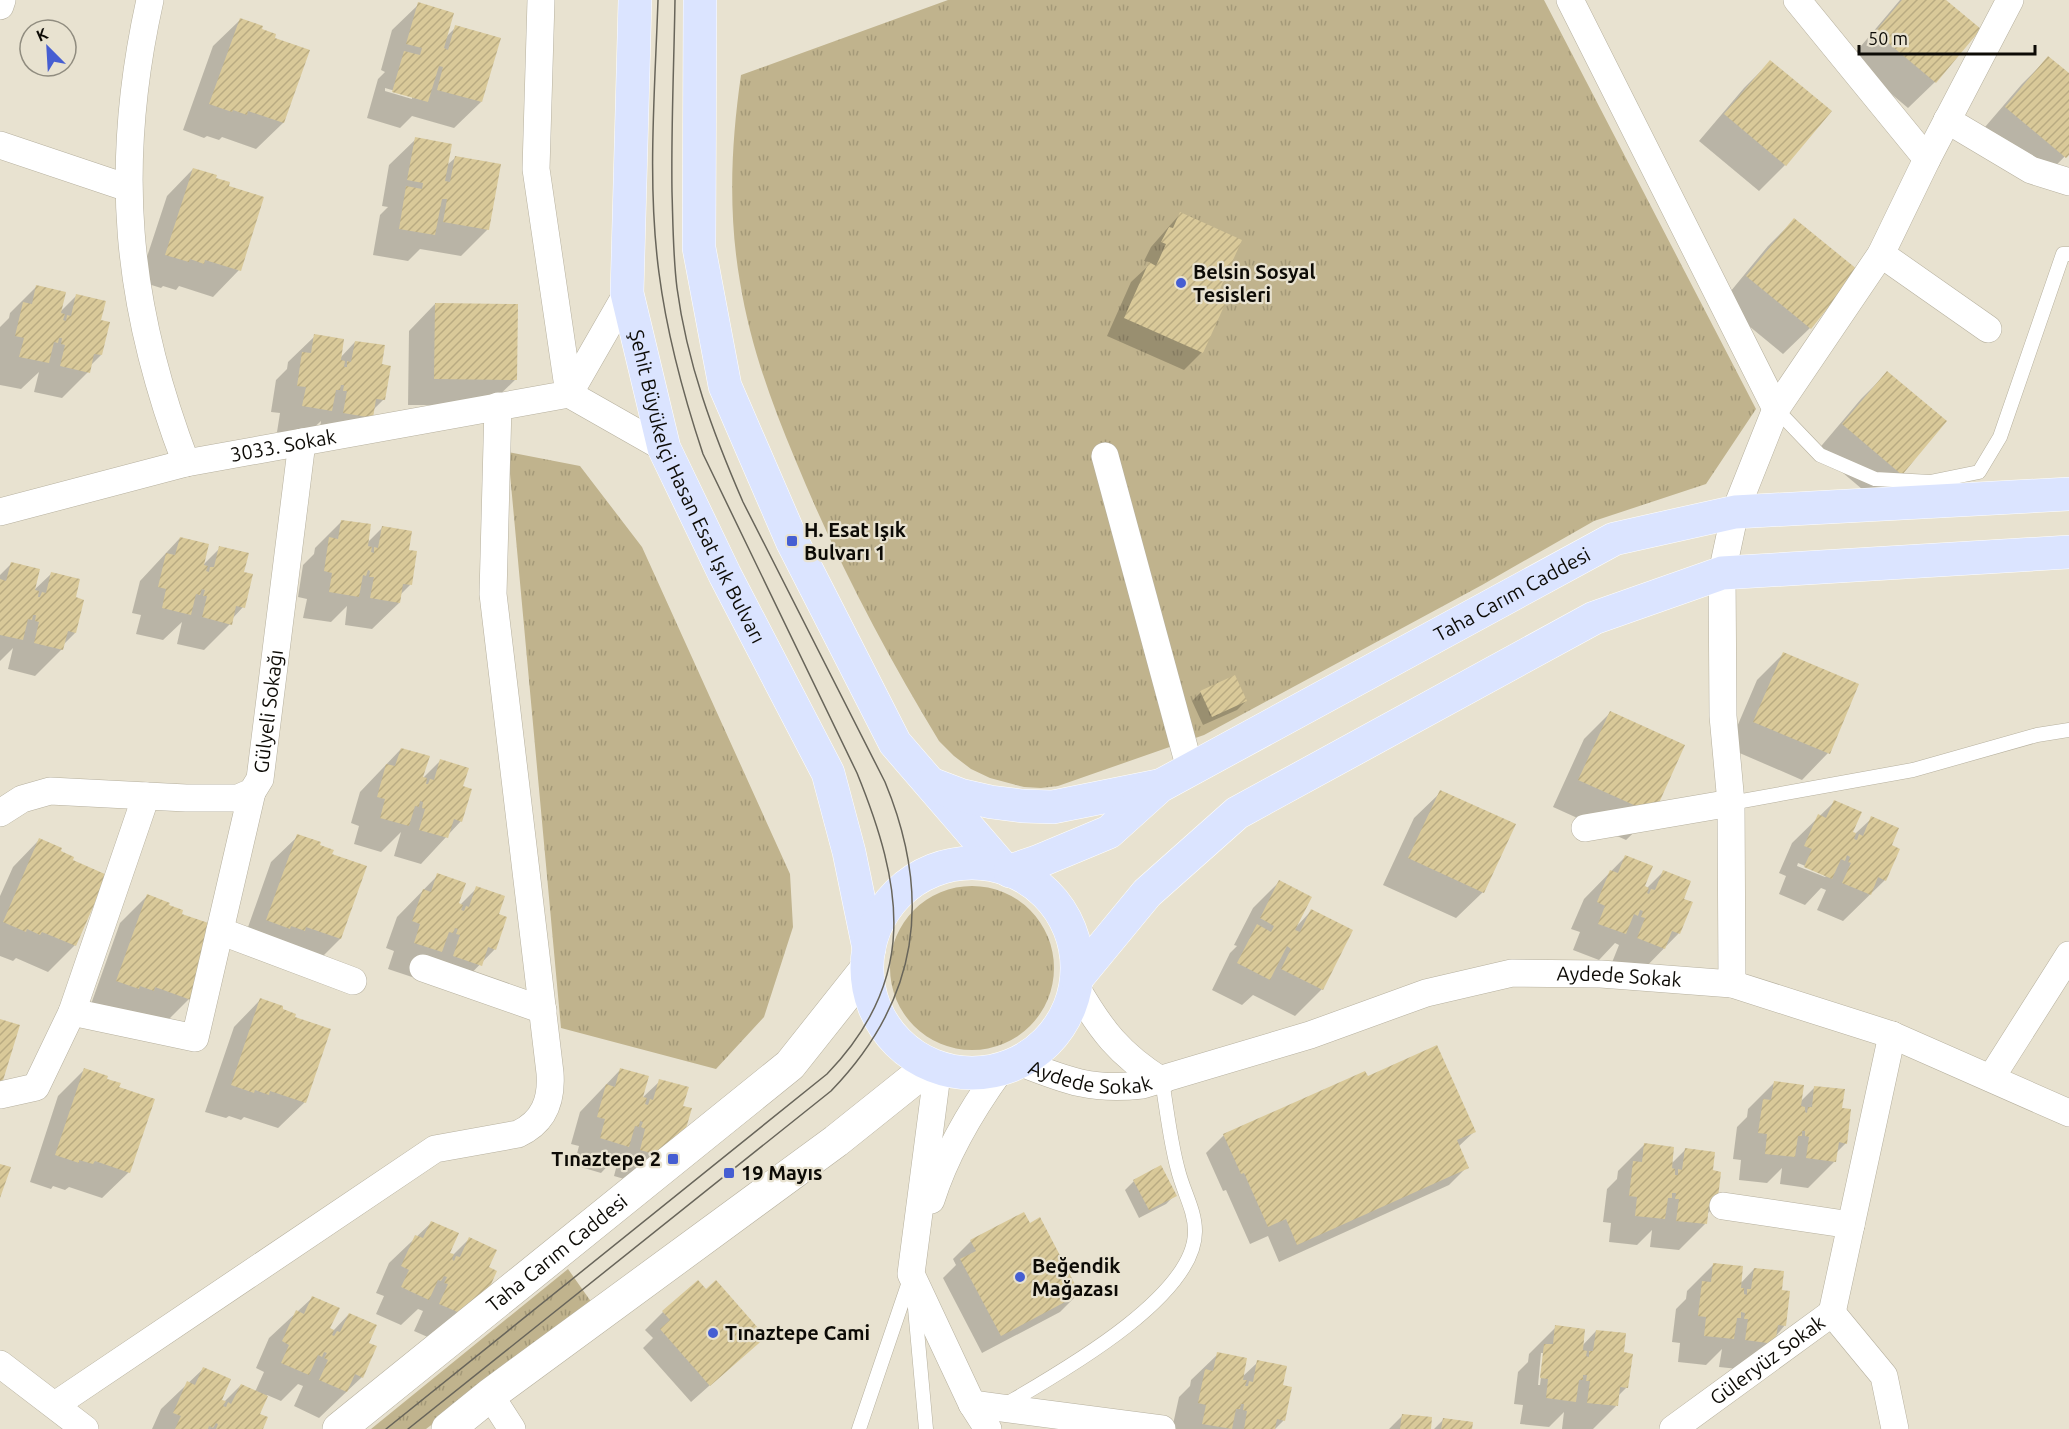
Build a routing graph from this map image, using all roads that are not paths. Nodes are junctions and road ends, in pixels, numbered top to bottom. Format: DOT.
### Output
graph roads {
  1 [pos="2,0"];
  2 [pos="150,0"];
  3 [pos="541,0"];
  4 [pos="635,0"];
  5 [pos="700,0"];
  6 [pos="1570,0"];
  7 [pos="1797,0"];
  8 [pos="2010,0"];
  9 [pos="0,6"];
  10 [pos="1947,120"];
  11 [pos="0,145"];
  12 [pos="1927,159"];
  13 [pos="2069,182"];
  14 [pos="128,188"];
  15 [pos="1881,254"];
  16 [pos="2069,254"];
  17 [pos="627,293"];
  18 [pos="1988,329"];
  19 [pos="569,394"];
  20 [pos="498,406"];
  21 [pos="1776,410"];
  22 [pos="302,442"];
  23 [pos="664,448"];
  24 [pos="1106,456"];
  25 [pos="186,463"];
  26 [pos="2069,494"];
  27 [pos="0,512"];
  28 [pos="1735,512"];
  29 [pos="2069,552"];
  30 [pos="1722,573"];
  31 [pos="2069,730"];
  32 [pos="1190,769"];
  33 [pos="931,784"];
  34 [pos="1160,786"];
  35 [pos="252,792"];
  36 [pos="146,796"];
  37 [pos="1731,803"];
  38 [pos="0,813"];
  39 [pos="1585,828"];
  40 [pos="1006,869"];
  41 [pos="220,931"];
  42 [pos="2069,955"];
  43 [pos="868,959"];
  44 [pos="423,968"];
  45 [pos="353,981"];
  46 [pos="1076,983"];
  47 [pos="1732,984"];
  48 [pos="543,1010"];
  49 [pos="72,1012"];
  50 [pos="1892,1035"];
  51 [pos="935,1066"];
  52 [pos="1010,1066"];
  53 [pos="1991,1078"];
  54 [pos="1162,1081"];
  55 [pos="0,1095"];
  56 [pos="2069,1113"];
  57 [pos="1723,1206"];
  58 [pos="1851,1225"];
  59 [pos="911,1274"];
  60 [pos="1832,1313"];
  61 [pos="6,1376"];
  62 [pos="490,1395"];
  63 [pos="55,1405"];
  64 [pos="994,1418"];
  65 [pos="85,1429"];
  66 [pos="339,1429"];
  67 [pos="448,1429"];
  68 [pos="512,1429"];
  69 [pos="859,1429"];
  70 [pos="926,1429"];
  71 [pos="1162,1429"];
  72 [pos="1673,1429"];
  73 [pos="1895,1429"];
  1 -- 9 [label="street"];
  2 -- 14 [label="street"];
  3 -- 19 [label="street"];
  4 -- 17 [label="main road, Şehit Büyükelçi Hasan Esat Işık Bulvarı"];
  5 -- 33 [label="main road"];
  6 -- 21 [label="street"];
  7 -- 12 [label="street"];
  8 -- 10 [label="street"];
  10 -- 12 [label="street"];
  10 -- 13 [label="street"];
  11 -- 14 [label="street"];
  12 -- 15 [label="street"];
  14 -- 25 [label="street"];
  15 -- 18 [label="street"];
  15 -- 21 [label="street"];
  16 -- 21 [label="lane"];
  17 -- 19 [label="street"];
  17 -- 23 [label="main road, Şehit Büyükelçi Hasan Esat Işık Bulvarı"];
  19 -- 20 [label="street, 3033. Sokak"];
  19 -- 23 [label="street"];
  20 -- 22 [label="street, 3033. Sokak"];
  20 -- 48 [label="street"];
  21 -- 28 [label="street"];
  22 -- 25 [label="street, 3033. Sokak"];
  22 -- 35 [label="street, Gülyeli Sokağı"];
  23 -- 43 [label="main road, Şehit Büyükelçi Hasan Esat Işık Bulvarı"];
  24 -- 32 [label="street"];
  25 -- 27 [label="street, 3033. Sokak"];
  26 -- 28 [label="main road, Taha Carım Caddesi"];
  28 -- 30 [label="street"];
  28 -- 32 [label="main road, Taha Carım Caddesi"];
  29 -- 30 [label="main road"];
  30 -- 37 [label="street"];
  30 -- 46 [label="main road"];
  31 -- 37 [label="lane"];
  32 -- 34 [label="main road, Taha Carım Caddesi"];
  33 -- 34 [label="main road"];
  33 -- 40 [label="main road"];
  34 -- 40 [label="main road, Taha Carım Caddesi"];
  35 -- 36 [label="street, Gülyeli Sokağı"];
  35 -- 41 [label="street"];
  36 -- 38 [label="street, Gülyeli Sokağı"];
  36 -- 49 [label="street"];
  37 -- 39 [label="street"];
  37 -- 47 [label="street"];
  40 -- 43 [label="main road"];
  40 -- 46 [label="main road"];
  41 -- 45 [label="street"];
  41 -- 49 [label="street"];
  42 -- 53 [label="street"];
  43 -- 51 [label="main road"];
  43 -- 66 [label="main road, Taha Carım Caddesi"];
  44 -- 48 [label="street"];
  46 -- 52 [label="main road"];
  46 -- 54 [label="street, Aydede Sokak"];
  47 -- 50 [label="street, Aydede Sokak"];
  47 -- 54 [label="street, Aydede Sokak"];
  48 -- 63 [label="street"];
  49 -- 55 [label="street"];
  50 -- 53 [label="street, Aydede Sokak"];
  50 -- 58 [label="street"];
  51 -- 52 [label="main road"];
  51 -- 59 [label="street"];
  51 -- 62 [label="main road"];
  52 -- 54 [label="street, Aydede Sokak"];
  52 -- 59 [label="street"];
  53 -- 56 [label="street, Aydede Sokak"];
  54 -- 64 [label="lane"];
  57 -- 58 [label="street"];
  58 -- 60 [label="street"];
  59 -- 64 [label="street"];
  59 -- 69 [label="lane"];
  59 -- 70 [label="lane"];
  60 -- 72 [label="street, Güleryüz Sokak"];
  60 -- 73 [label="street"];
  61 -- 63 [label="street"];
  62 -- 67 [label="main road"];
  62 -- 68 [label="street"];
  63 -- 65 [label="street"];
  64 -- 71 [label="street"];
}
